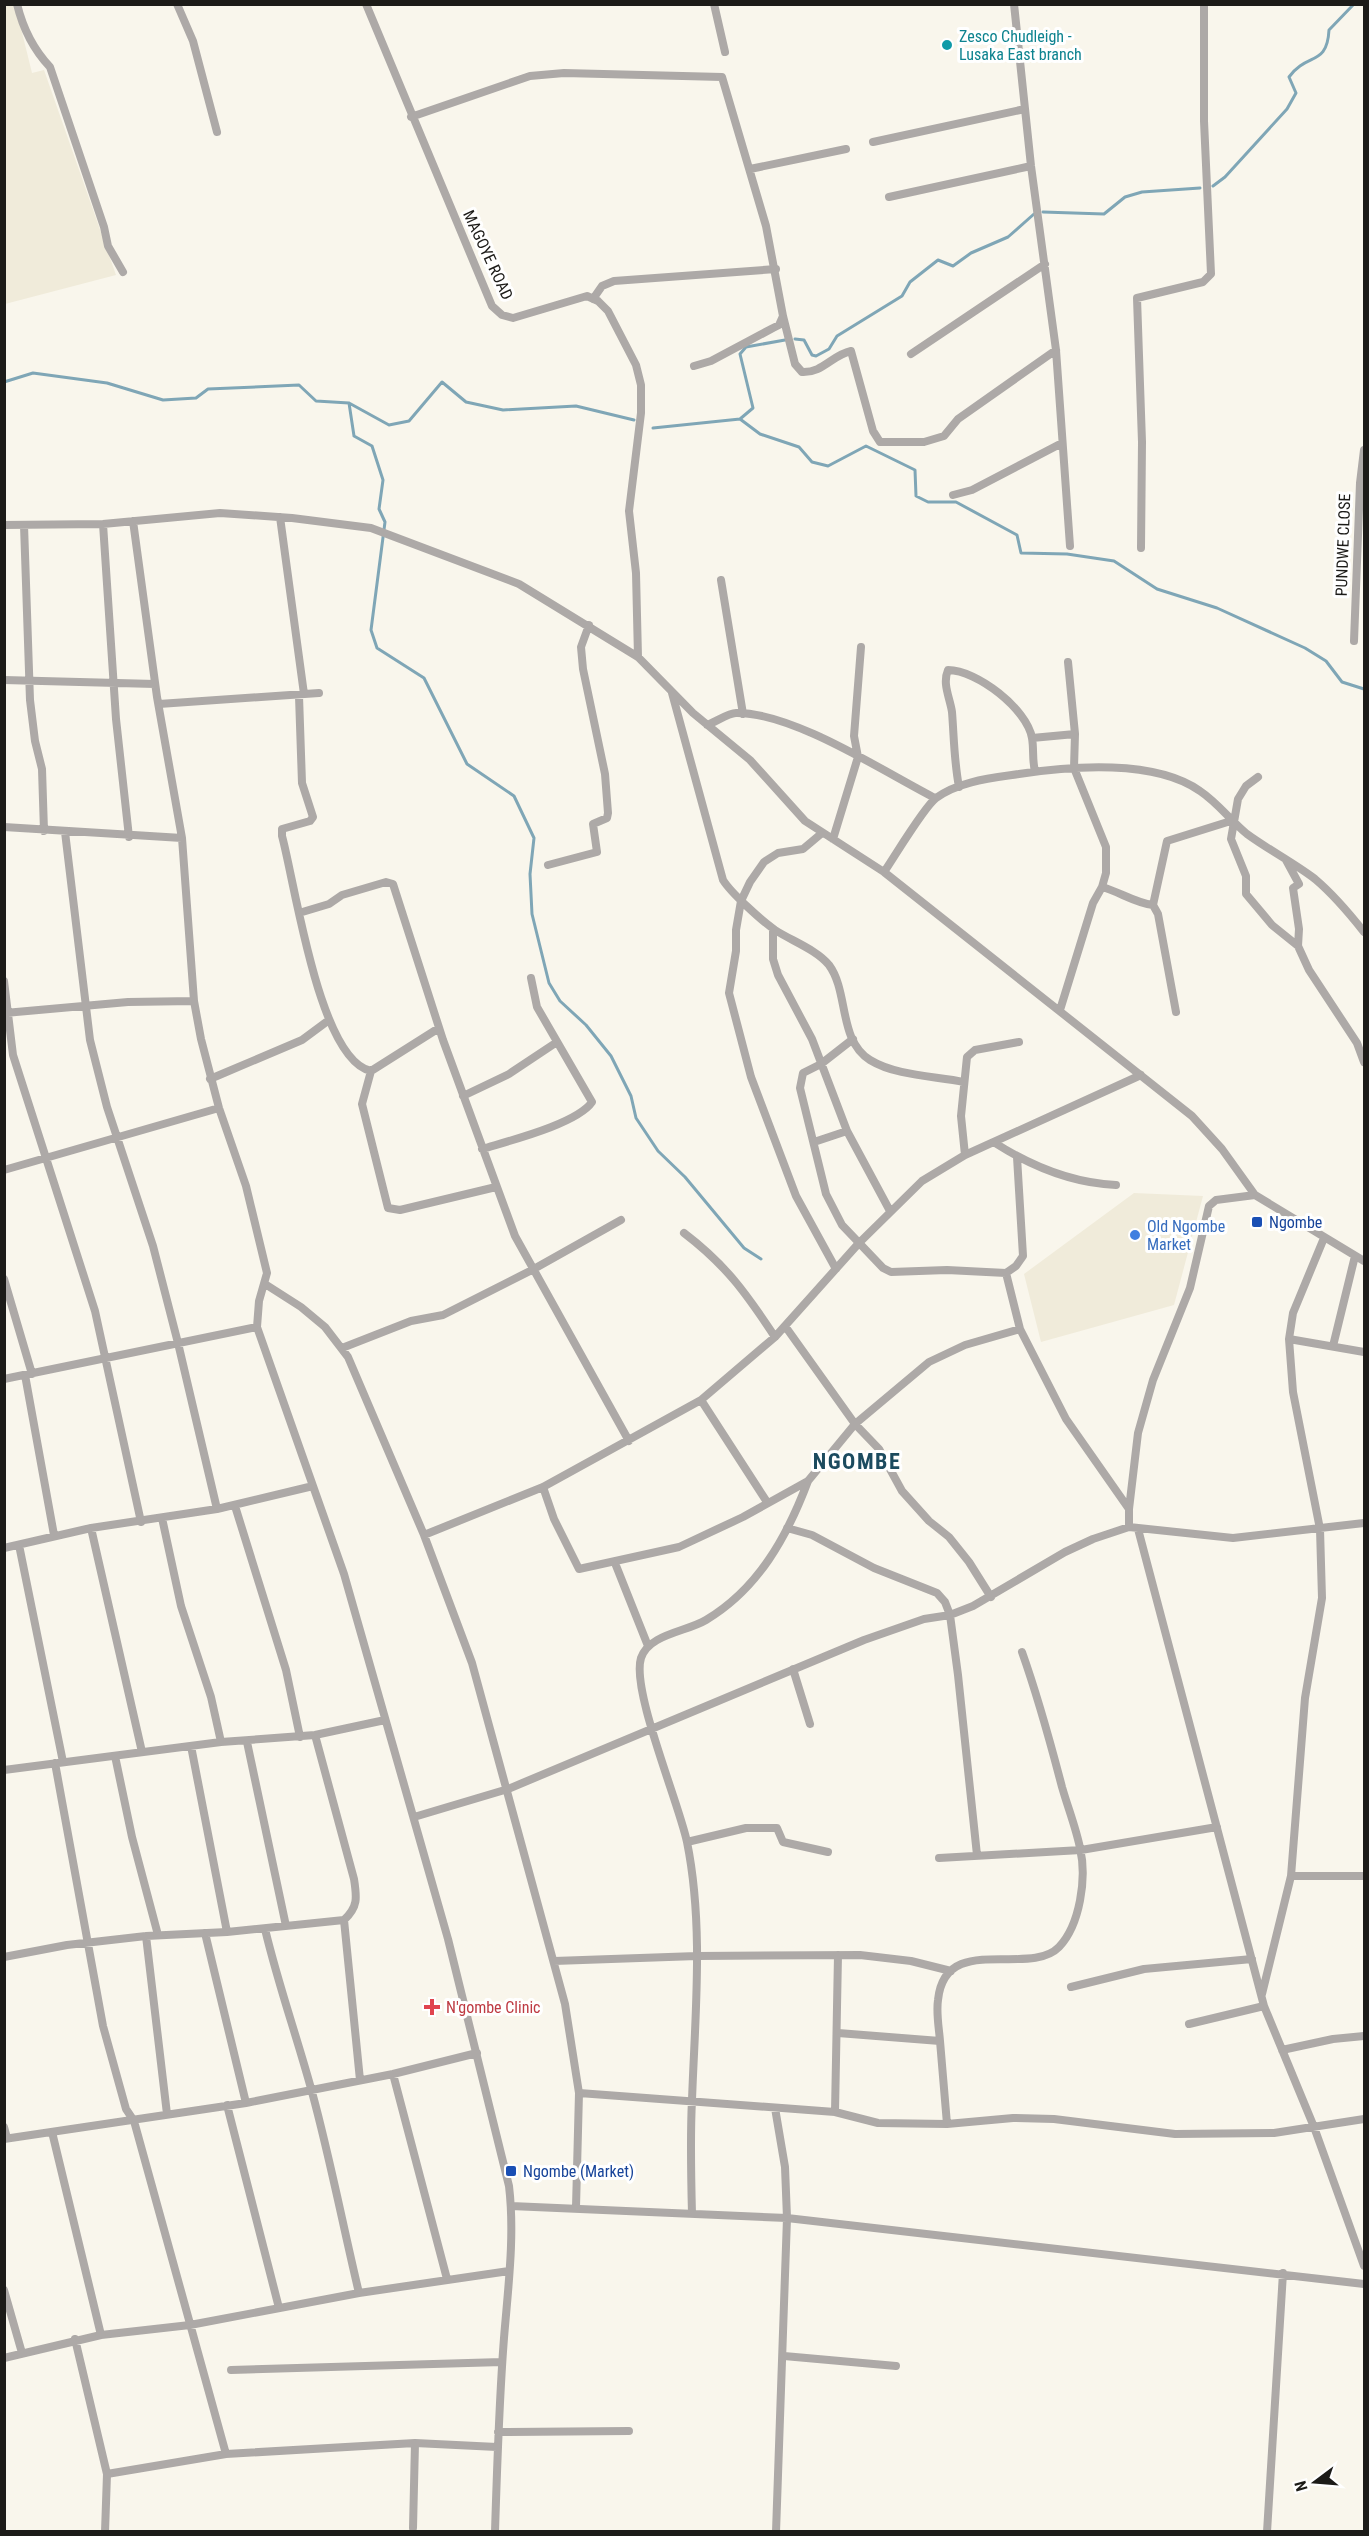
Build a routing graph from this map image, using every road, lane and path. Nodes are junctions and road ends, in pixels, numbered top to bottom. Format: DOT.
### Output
graph roads {
  1 [pos="17,4"];
  2 [pos="177,4"];
  3 [pos="366,4"];
  4 [pos="714,4"];
  5 [pos="1014,4"];
  6 [pos="1204,4"];
  7 [pos="725,52"];
  8 [pos="1025,109"];
  9 [pos="411,117"];
  10 [pos="218,132"];
  11 [pos="873,142"];
  12 [pos="846,149"];
  13 [pos="1031,166"];
  14 [pos="750,169"];
  15 [pos="889,198"];
  16 [pos="1045,264"];
  17 [pos="776,269"];
  18 [pos="123,272"];
  19 [pos="593,299"];
  20 [pos="783,316"];
  21 [pos="1056,350"];
  22 [pos="911,354"];
  23 [pos="694,366"];
  24 [pos="1062,443"];
  25 [pos="1365,450"];
  26 [pos="953,495"];
  27 [pos="280,518"];
  28 [pos="133,521"];
  29 [pos="103,524"];
  30 [pos="4,525"];
  31 [pos="24,525"];
  32 [pos="1070,546"];
  33 [pos="1141,548"];
  34 [pos="721,580"];
  35 [pos="589,625"];
  36 [pos="1354,641"];
  37 [pos="861,646"];
  38 [pos="638,657"];
  39 [pos="1068,662"];
  40 [pos="4,680"];
  41 [pos="30,680"];
  42 [pos="113,681"];
  43 [pos="155,684"];
  44 [pos="672,692"];
  45 [pos="319,693"];
  46 [pos="302,695"];
  47 [pos="159,704"];
  48 [pos="743,714"];
  49 [pos="707,725"];
  50 [pos="1075,734"];
  51 [pos="1032,738"];
  52 [pos="858,757"];
  53 [pos="1074,768"];
  54 [pos="1035,771"];
  55 [pos="1258,777"];
  56 [pos="959,787"];
  57 [pos="935,798"];
  58 [pos="1233,820"];
  59 [pos="4,827"];
  60 [pos="44,831"];
  61 [pos="65,832"];
  62 [pos="822,833"];
  63 [pos="129,837"];
  64 [pos="182,838"];
  65 [pos="833,839"];
  66 [pos="1284,857"];
  67 [pos="548,865"];
  68 [pos="884,872"];
  69 [pos="1102,887"];
  70 [pos="741,901"];
  71 [pos="1153,906"];
  72 [pos="299,913"];
  73 [pos="773,929"];
  74 [pos="1365,932"];
  75 [pos="1298,946"];
  76 [pos="531,978"];
  77 [pos="4,981"];
  78 [pos="194,1001"];
  79 [pos="88,1006"];
  80 [pos="1060,1010"];
  81 [pos="1176,1012"];
  82 [pos="6,1013"];
  83 [pos="329,1020"];
  84 [pos="439,1028"];
  85 [pos="853,1039"];
  86 [pos="557,1042"];
  87 [pos="1019,1042"];
  88 [pos="1365,1062"];
  89 [pos="821,1064"];
  90 [pos="371,1071"];
  91 [pos="1141,1075"];
  92 [pos="210,1079"];
  93 [pos="964,1082"];
  94 [pos="463,1096"];
  95 [pos="219,1108"];
  96 [pos="847,1131"];
  97 [pos="117,1136"];
  98 [pos="814,1142"];
  99 [pos="995,1143"];
  100 [pos="482,1149"];
  101 [pos="965,1155"];
  102 [pos="46,1157"];
  103 [pos="1017,1157"];
  104 [pos="4,1170"];
  105 [pos="1116,1185"];
  106 [pos="496,1187"];
  107 [pos="1255,1196"];
  108 [pos="890,1211"];
  109 [pos="621,1220"];
  110 [pos="684,1233"];
  111 [pos="1324,1238"];
  112 [pos="859,1244"];
  113 [pos="1354,1256"];
  114 [pos="1365,1261"];
  115 [pos="836,1269"];
  116 [pos="532,1270"];
  117 [pos="1006,1273"];
  118 [pos="4,1278"];
  119 [pos="265,1284"];
  120 [pos="785,1326"];
  121 [pos="257,1327"];
  122 [pos="1020,1329"];
  123 [pos="775,1337"];
  124 [pos="1288,1339"];
  125 [pos="178,1343"];
  126 [pos="1333,1346"];
  127 [pos="342,1348"];
  128 [pos="1365,1352"];
  129 [pos="106,1359"];
  130 [pos="29,1374"];
  131 [pos="4,1379"];
  132 [pos="701,1400"];
  133 [pos="855,1424"];
  134 [pos="629,1441"];
  135 [pos="808,1481"];
  136 [pos="313,1486"];
  137 [pos="543,1487"];
  138 [pos="767,1502"];
  139 [pos="235,1506"];
  140 [pos="217,1509"];
  141 [pos="1129,1509"];
  142 [pos="162,1518"];
  143 [pos="141,1522"];
  144 [pos="1365,1523"];
  145 [pos="91,1528"];
  146 [pos="787,1528"];
  147 [pos="1134,1528"];
  148 [pos="1320,1529"];
  149 [pos="54,1534"];
  150 [pos="424,1535"];
  151 [pos="19,1545"];
  152 [pos="4,1548"];
  153 [pos="615,1563"];
  154 [pos="991,1597"];
  155 [pos="950,1615"];
  156 [pos="648,1646"];
  157 [pos="1022,1652"];
  158 [pos="793,1669"];
  159 [pos="386,1720"];
  160 [pos="810,1724"];
  161 [pos="652,1728"];
  162 [pos="315,1735"];
  163 [pos="300,1737"];
  164 [pos="221,1742"];
  165 [pos="247,1742"];
  166 [pos="190,1746"];
  167 [pos="142,1752"];
  168 [pos="115,1756"];
  169 [pos="59,1763"];
  170 [pos="4,1770"];
  171 [pos="508,1789"];
  172 [pos="414,1817"];
  173 [pos="1217,1827"];
  174 [pos="687,1842"];
  175 [pos="1081,1850"];
  176 [pos="828,1852"];
  177 [pos="977,1856"];
  178 [pos="939,1858"];
  179 [pos="1291,1876"];
  180 [pos="1365,1876"];
  181 [pos="344,1920"];
  182 [pos="286,1926"];
  183 [pos="265,1929"];
  184 [pos="226,1932"];
  185 [pos="205,1933"];
  186 [pos="158,1935"];
  187 [pos="146,1936"];
  188 [pos="87,1942"];
  189 [pos="838,1955"];
  190 [pos="697,1956"];
  191 [pos="4,1957"];
  192 [pos="1252,1959"];
  193 [pos="554,1960"];
  194 [pos="951,1971"];
  195 [pos="1071,1987"];
  196 [pos="1262,1994"];
  197 [pos="1264,2006"];
  198 [pos="1189,2024"];
  199 [pos="838,2033"];
  200 [pos="1365,2036"];
  201 [pos="940,2041"];
  202 [pos="1282,2050"];
  203 [pos="477,2053"];
  204 [pos="393,2074"];
  205 [pos="360,2080"];
  206 [pos="311,2089"];
  207 [pos="579,2093"];
  208 [pos="246,2103"];
  209 [pos="691,2103"];
  210 [pos="227,2105"];
  211 [pos="775,2108"];
  212 [pos="835,2112"];
  213 [pos="167,2114"];
  214 [pos="1365,2119"];
  215 [pos="134,2121"];
  216 [pos="947,2124"];
  217 [pos="4,2127"];
  218 [pos="1314,2127"];
  219 [pos="52,2132"];
  220 [pos="6,2139"];
  221 [pos="511,2206"];
  222 [pos="576,2207"];
  223 [pos="692,2214"];
  224 [pos="787,2218"];
  225 [pos="1365,2266"];
  226 [pos="509,2271"];
  227 [pos="1283,2273"];
  228 [pos="447,2279"];
  229 [pos="1365,2284"];
  230 [pos="4,2290"];
  231 [pos="359,2293"];
  232 [pos="279,2308"];
  233 [pos="190,2325"];
  234 [pos="101,2335"];
  235 [pos="75,2339"];
  236 [pos="22,2353"];
  237 [pos="784,2356"];
  238 [pos="4,2358"];
  239 [pos="502,2362"];
  240 [pos="896,2366"];
  241 [pos="231,2370"];
  242 [pos="629,2431"];
  243 [pos="498,2432"];
  244 [pos="415,2444"];
  245 [pos="497,2447"];
  246 [pos="226,2454"];
  247 [pos="107,2474"];
  248 [pos="413,2528"];
  249 [pos="105,2532"];
  250 [pos="495,2532"];
  251 [pos="776,2532"];
  252 [pos="1267,2532"];
  1 -- 18 [label="street"];
  2 -- 10 [label="street"];
  3 -- 9 [label="street, MAGOYE ROAD"];
  4 -- 7 [label="street"];
  5 -- 8 [label="street"];
  6 -- 33 [label="street"];
  8 -- 11 [label="street"];
  8 -- 13 [label="street"];
  9 -- 14 [label="street"];
  9 -- 19 [label="street, MAGOYE ROAD"];
  12 -- 14 [label="street"];
  13 -- 15 [label="street"];
  13 -- 16 [label="street"];
  14 -- 17 [label="street"];
  16 -- 21 [label="street"];
  16 -- 22 [label="street"];
  17 -- 19 [label="street"];
  17 -- 20 [label="street"];
  19 -- 38 [label="street"];
  20 -- 21 [label="street"];
  20 -- 23 [label="street"];
  21 -- 24 [label="street"];
  24 -- 26 [label="street"];
  24 -- 32 [label="street"];
  25 -- 36 [label="street, PUNDWE CLOSE"];
  27 -- 28 [label="street"];
  27 -- 35 [label="street"];
  27 -- 46 [label="street"];
  28 -- 29 [label="street"];
  28 -- 43 [label="street"];
  29 -- 31 [label="street"];
  29 -- 42 [label="street"];
  30 -- 31 [label="street"];
  31 -- 41 [label="street"];
  34 -- 48 [label="street"];
  35 -- 38 [label="street"];
  35 -- 67 [label="street"];
  37 -- 52 [label="street"];
  38 -- 44 [label="street"];
  39 -- 50 [label="street"];
  40 -- 41 [label="street"];
  41 -- 42 [label="street"];
  41 -- 60 [label="street"];
  42 -- 43 [label="street"];
  42 -- 63 [label="street"];
  43 -- 47 [label="street"];
  44 -- 49 [label="street"];
  44 -- 70 [label="street"];
  45 -- 46 [label="street"];
  46 -- 47 [label="street"];
  46 -- 72 [label="street"];
  47 -- 64 [label="street"];
  48 -- 49 [label="street"];
  48 -- 52 [label="street"];
  49 -- 62 [label="street"];
  50 -- 51 [label="street"];
  50 -- 53 [label="street"];
  51 -- 54 [label="street"];
  51 -- 56 [label="street"];
  52 -- 57 [label="street"];
  52 -- 65 [label="street"];
  53 -- 54 [label="street"];
  53 -- 58 [label="street"];
  53 -- 69 [label="street"];
  54 -- 56 [label="street"];
  55 -- 58 [label="street"];
  56 -- 57 [label="street"];
  57 -- 68 [label="street"];
  58 -- 66 [label="street"];
  58 -- 71 [label="street"];
  58 -- 75 [label="street"];
  59 -- 60 [label="street"];
  60 -- 61 [label="street"];
  61 -- 63 [label="street"];
  61 -- 79 [label="street"];
  62 -- 65 [label="street"];
  62 -- 70 [label="street"];
  63 -- 64 [label="street"];
  64 -- 78 [label="street"];
  65 -- 68 [label="street"];
  66 -- 74 [label="street"];
  66 -- 75 [label="street"];
  68 -- 80 [label="street"];
  69 -- 71 [label="street"];
  69 -- 80 [label="street"];
  70 -- 73 [label="street"];
  70 -- 115 [label="street"];
  71 -- 81 [label="street"];
  72 -- 83 [label="street"];
  72 -- 84 [label="street"];
  73 -- 85 [label="street"];
  73 -- 89 [label="street"];
  75 -- 88 [label="street"];
  76 -- 86 [label="street"];
  77 -- 82 [label="street"];
  78 -- 79 [label="street"];
  78 -- 92 [label="street"];
  79 -- 82 [label="street"];
  79 -- 97 [label="street"];
  80 -- 91 [label="street"];
  82 -- 102 [label="street"];
  83 -- 90 [label="street"];
  83 -- 92 [label="street"];
  84 -- 90 [label="street"];
  84 -- 94 [label="street"];
  85 -- 89 [label="street"];
  85 -- 93 [label="street"];
  86 -- 94 [label="street"];
  86 -- 100 [label="street"];
  87 -- 93 [label="street"];
  89 -- 96 [label="street"];
  89 -- 98 [label="street"];
  90 -- 106 [label="street"];
  91 -- 99 [label="street"];
  91 -- 107 [label="street"];
  92 -- 95 [label="street"];
  93 -- 101 [label="street"];
  94 -- 100 [label="street"];
  95 -- 97 [label="street"];
  95 -- 119 [label="street"];
  96 -- 98 [label="street"];
  96 -- 108 [label="street"];
  97 -- 102 [label="street"];
  97 -- 125 [label="street"];
  98 -- 112 [label="street"];
  99 -- 101 [label="street"];
  99 -- 103 [label="street"];
  100 -- 106 [label="street"];
  101 -- 108 [label="street"];
  102 -- 104 [label="street"];
  102 -- 129 [label="street"];
  103 -- 105 [label="street"];
  103 -- 117 [label="street"];
  106 -- 116 [label="street"];
  107 -- 111 [label="street"];
  107 -- 141 [label="street"];
  108 -- 112 [label="street"];
  109 -- 116 [label="street"];
  110 -- 123 [label="street"];
  111 -- 113 [label="street"];
  111 -- 124 [label="street"];
  112 -- 115 [label="street"];
  112 -- 117 [label="street"];
  113 -- 114 [label="street"];
  113 -- 126 [label="street"];
  115 -- 120 [label="street"];
  116 -- 127 [label="street"];
  116 -- 134 [label="street"];
  117 -- 122 [label="street"];
  118 -- 130 [label="street"];
  119 -- 121 [label="street"];
  119 -- 127 [label="street"];
  120 -- 123 [label="street"];
  120 -- 133 [label="street"];
  121 -- 125 [label="street"];
  121 -- 136 [label="street"];
  122 -- 133 [label="street"];
  122 -- 141 [label="street"];
  123 -- 132 [label="street"];
  124 -- 126 [label="street"];
  124 -- 148 [label="street"];
  125 -- 129 [label="street"];
  125 -- 140 [label="street"];
  126 -- 128 [label="street"];
  127 -- 150 [label="street"];
  129 -- 130 [label="street"];
  129 -- 143 [label="street"];
  130 -- 131 [label="street"];
  130 -- 149 [label="street"];
  132 -- 134 [label="street"];
  132 -- 138 [label="street"];
  133 -- 135 [label="street"];
  133 -- 154 [label="street"];
  134 -- 137 [label="street"];
  135 -- 138 [label="street"];
  135 -- 146 [label="street"];
  136 -- 139 [label="street"];
  136 -- 159 [label="street"];
  137 -- 150 [label="street"];
  137 -- 153 [label="street"];
  138 -- 153 [label="street"];
  139 -- 140 [label="street"];
  139 -- 163 [label="street"];
  140 -- 142 [label="street"];
  141 -- 147 [label="street"];
  142 -- 143 [label="street"];
  142 -- 164 [label="street"];
  143 -- 145 [label="street"];
  144 -- 148 [label="street"];
  145 -- 149 [label="street"];
  145 -- 167 [label="street"];
  146 -- 155 [label="street"];
  146 -- 156 [label="street"];
  147 -- 148 [label="street"];
  147 -- 154 [label="street"];
  147 -- 173 [label="street"];
  148 -- 179 [label="street"];
  149 -- 151 [label="street"];
  150 -- 171 [label="street"];
  151 -- 152 [label="street"];
  151 -- 169 [label="street"];
  153 -- 156 [label="street"];
  154 -- 155 [label="street"];
  155 -- 158 [label="street"];
  155 -- 177 [label="street"];
  156 -- 161 [label="street"];
  157 -- 175 [label="street"];
  158 -- 160 [label="street"];
  158 -- 161 [label="street"];
  159 -- 162 [label="street"];
  159 -- 172 [label="street"];
  161 -- 171 [label="street"];
  161 -- 174 [label="street"];
  162 -- 163 [label="street"];
  162 -- 181 [label="street"];
  163 -- 165 [label="street"];
  164 -- 165 [label="street"];
  164 -- 166 [label="street"];
  165 -- 182 [label="street"];
  166 -- 167 [label="street"];
  166 -- 184 [label="street"];
  167 -- 168 [label="street"];
  168 -- 169 [label="street"];
  168 -- 186 [label="street"];
  169 -- 170 [label="street"];
  169 -- 188 [label="street"];
  171 -- 172 [label="street"];
  171 -- 193 [label="street"];
  172 -- 203 [label="street"];
  173 -- 175 [label="street"];
  173 -- 192 [label="street"];
  174 -- 176 [label="street"];
  174 -- 190 [label="street"];
  175 -- 177 [label="street"];
  175 -- 194 [label="street"];
  177 -- 178 [label="street"];
  179 -- 180 [label="street"];
  179 -- 196 [label="street"];
  181 -- 182 [label="street"];
  181 -- 205 [label="street"];
  182 -- 183 [label="street"];
  183 -- 184 [label="street"];
  183 -- 206 [label="street"];
  184 -- 185 [label="street"];
  185 -- 186 [label="street"];
  185 -- 208 [label="street"];
  186 -- 187 [label="street"];
  187 -- 188 [label="street"];
  187 -- 213 [label="street"];
  188 -- 191 [label="street"];
  188 -- 215 [label="street"];
  189 -- 190 [label="street"];
  189 -- 194 [label="street"];
  189 -- 199 [label="street"];
  190 -- 193 [label="street"];
  190 -- 209 [label="street"];
  192 -- 195 [label="street"];
  192 -- 196 [label="street"];
  193 -- 207 [label="street"];
  194 -- 201 [label="street"];
  196 -- 197 [label="street"];
  197 -- 198 [label="street"];
  197 -- 202 [label="street"];
  199 -- 201 [label="street"];
  199 -- 212 [label="street"];
  200 -- 202 [label="street"];
  201 -- 216 [label="street"];
  202 -- 218 [label="street"];
  203 -- 204 [label="street"];
  203 -- 221 [label="street"];
  204 -- 205 [label="street"];
  204 -- 228 [label="street"];
  205 -- 206 [label="street"];
  206 -- 208 [label="street"];
  206 -- 231 [label="street"];
  207 -- 209 [label="street"];
  207 -- 222 [label="street"];
  208 -- 210 [label="street"];
  209 -- 211 [label="street"];
  209 -- 223 [label="street"];
  210 -- 213 [label="street"];
  210 -- 232 [label="street"];
  211 -- 212 [label="street"];
  211 -- 224 [label="street"];
  212 -- 216 [label="street"];
  213 -- 215 [label="street"];
  214 -- 218 [label="street"];
  215 -- 219 [label="street"];
  215 -- 233 [label="street"];
  216 -- 218 [label="street"];
  217 -- 220 [label="street"];
  218 -- 225 [label="street"];
  219 -- 220 [label="street"];
  219 -- 234 [label="street"];
  221 -- 222 [label="street"];
  221 -- 226 [label="street"];
  222 -- 223 [label="street"];
  223 -- 224 [label="street"];
  224 -- 227 [label="street"];
  224 -- 237 [label="street"];
  226 -- 228 [label="street"];
  226 -- 239 [label="street"];
  227 -- 229 [label="street"];
  227 -- 252 [label="street"];
  228 -- 231 [label="street"];
  230 -- 236 [label="street"];
  231 -- 232 [label="street"];
  232 -- 233 [label="street"];
  233 -- 234 [label="street"];
  233 -- 246 [label="street"];
  234 -- 235 [label="street"];
  235 -- 236 [label="street"];
  235 -- 247 [label="street"];
  236 -- 238 [label="street"];
  237 -- 240 [label="street"];
  237 -- 251 [label="street"];
  239 -- 241 [label="street"];
  239 -- 243 [label="street"];
  242 -- 243 [label="street"];
  243 -- 245 [label="street"];
  244 -- 245 [label="street"];
  244 -- 246 [label="street"];
  244 -- 248 [label="street"];
  245 -- 250 [label="street"];
  246 -- 247 [label="street"];
  247 -- 249 [label="street"];
}
